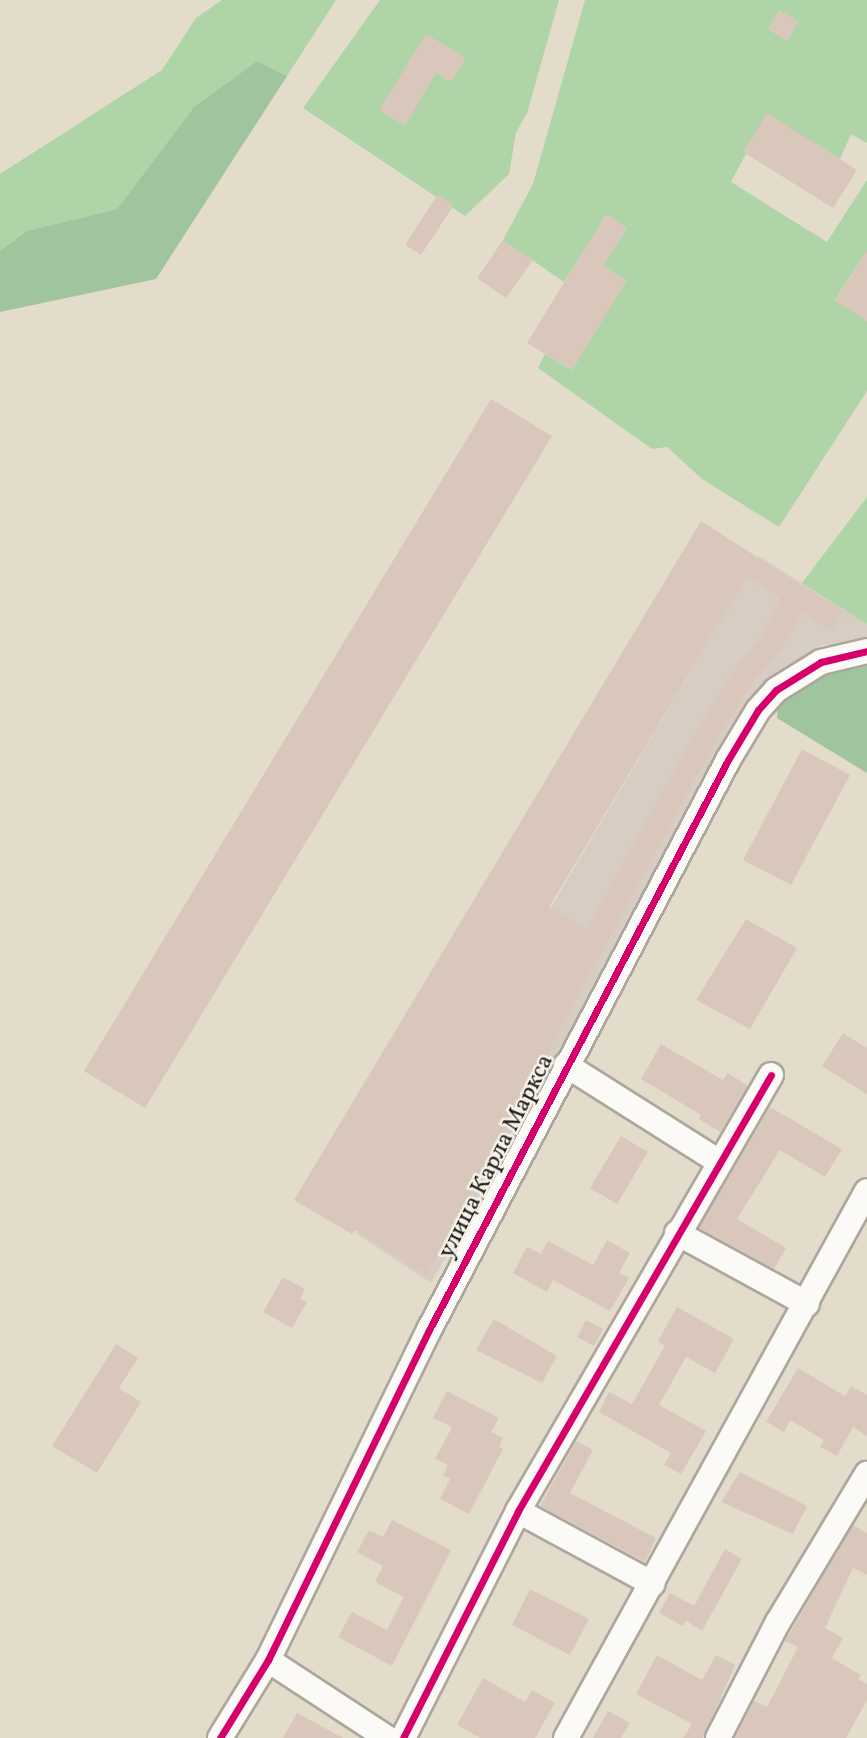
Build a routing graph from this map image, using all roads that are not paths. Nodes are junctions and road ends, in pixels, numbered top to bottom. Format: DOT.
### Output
graph roads {
  1 [pos="867,651"];
  2 [pos="566,1065"];
  3 [pos="771,1075"];
  4 [pos="718,1161"];
  5 [pos="867,1191"];
  6 [pos="677,1233"];
  7 [pos="807,1304"];
  8 [pos="867,1474"];
  9 [pos="518,1511"];
  10 [pos="653,1584"];
  11 [pos="268,1660"];
  12 [pos="220,1738"];
  13 [pos="387,1738"];
  14 [pos="403,1738"];
  15 [pos="566,1738"];
  16 [pos="718,1738"];
  1 -- 2 [label="street, улица Карла Маркса"];
  2 -- 4 [label="street"];
  2 -- 11 [label="street, улица Карла Маркса"];
  3 -- 4 [label="street"];
  4 -- 6 [label="street"];
  5 -- 7 [label="street"];
  6 -- 7 [label="street"];
  6 -- 9 [label="street"];
  7 -- 10 [label="street"];
  8 -- 16 [label="street"];
  9 -- 10 [label="street"];
  9 -- 14 [label="street"];
  10 -- 15 [label="street"];
  11 -- 12 [label="street, улица Карла Маркса"];
  11 -- 13 [label="street"];
}
